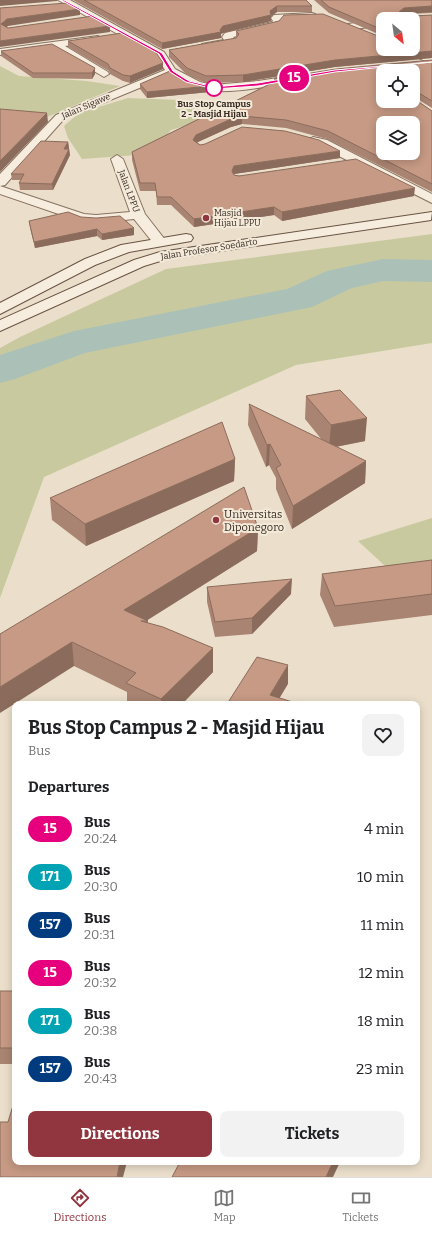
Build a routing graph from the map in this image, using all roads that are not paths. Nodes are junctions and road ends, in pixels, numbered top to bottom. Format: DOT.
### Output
graph roads {
  1 [pos="66,2"];
  2 [pos="53,5"];
  3 [pos="320,12"];
  4 [pos="94,18"];
  5 [pos="78,21"];
  6 [pos="376,23"];
  7 [pos="126,34"];
  8 [pos="371,34"];
  9 [pos="56,45"];
  10 [pos="198,47"];
  11 [pos="0,52"];
  12 [pos="419,56"];
  13 [pos="432,62"];
  14 [pos="410,64"];
  15 [pos="171,72"];
  16 [pos="104,74"];
  17 [pos="312,75"];
  18 [pos="301,137"];
  19 [pos="117,158"];
  20 [pos="358,161"];
  21 [pos="336,164"];
  22 [pos="0,182"];
  23 [pos="0,190"];
  24 [pos="431,209"];
  25 [pos="138,215"];
  26 [pos="159,241"];
  27 [pos="165,255"];
  28 [pos="0,309"];
  29 [pos="0,326"];
  1 -- 2 [label="street"];
  1 -- 4 [label="street"];
  3 -- 10 [label="street"];
  4 -- 5 [label="street"];
  4 -- 7 [label="street"];
  6 -- 8 [label="street"];
  7 -- 9 [label="street"];
  7 -- 15 [label="street"];
  9 -- 11 [label="street"];
  9 -- 16 [label="street"];
  12 -- 13 [label="street"];
  13 -- 14 [label="street"];
  15 -- 17 [label="street"];
  15 -- 22 [label="street, Jalan Sigawe"];
  18 -- 20 [label="street"];
  19 -- 25 [label="street, Jalan LPPU"];
  20 -- 21 [label="street"];
  20 -- 24 [label="street"];
  23 -- 25 [label="street"];
  24 -- 26 [label="street, Jalan Profesor Soedarto"];
  24 -- 27 [label="street, Jalan Profesor Soedarto"];
  25 -- 26 [label="street, Jalan LPPU"];
  26 -- 27 [label="street, Jalan LPPU"];
  26 -- 28 [label="street, Jalan Profesor Soedarto"];
  27 -- 29 [label="street, Jalan Profesor Soedarto"];
}
